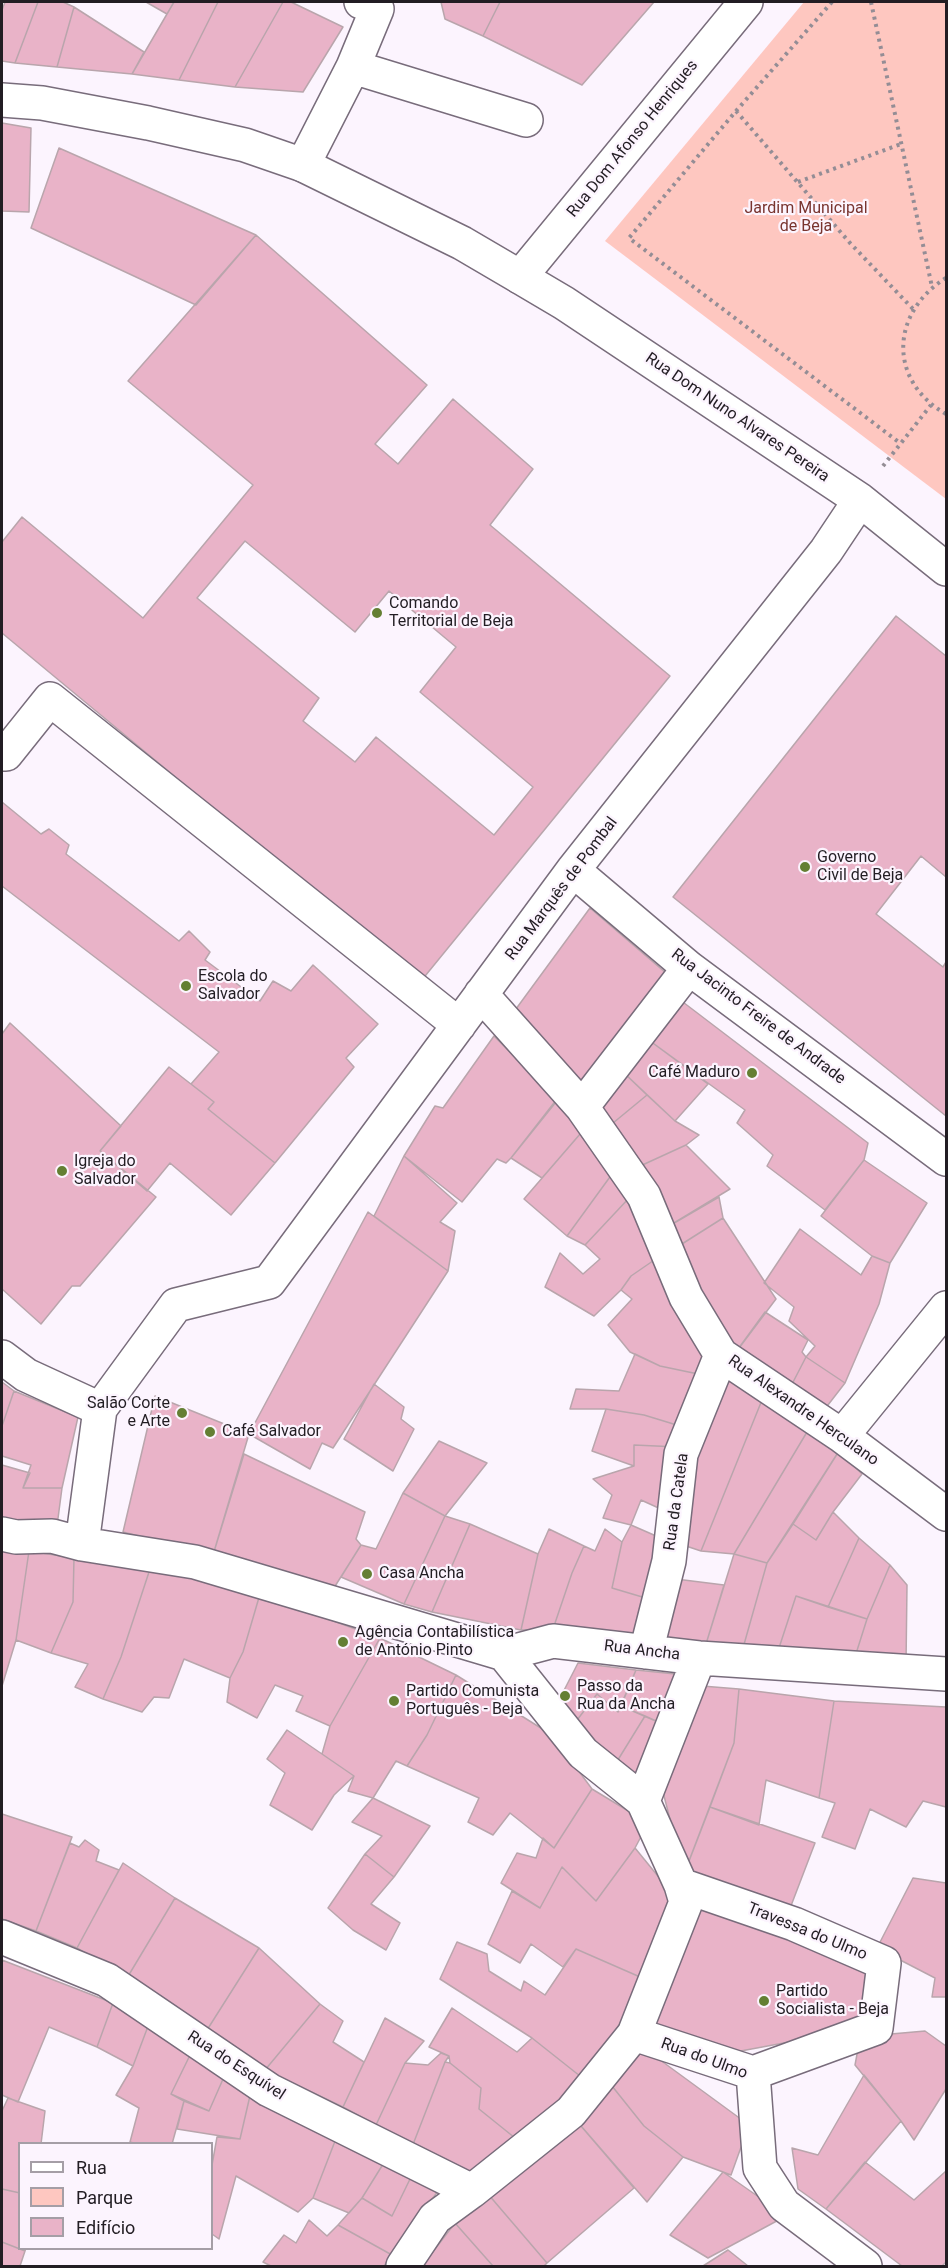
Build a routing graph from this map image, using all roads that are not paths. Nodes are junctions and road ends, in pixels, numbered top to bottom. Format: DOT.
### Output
graph roads {
  1 [pos="746,2"];
  2 [pos="372,4"];
  3 [pos="353,67"];
  4 [pos="2,100"];
  5 [pos="526,120"];
  6 [pos="303,165"];
  7 [pos="520,277"];
  8 [pos="860,500"];
  9 [pos="946,569"];
  10 [pos="4,754"];
  11 [pos="573,870"];
  12 [pos="689,968"];
  13 [pos="481,994"];
  14 [pos="459,1025"];
  15 [pos="582,1107"];
  16 [pos="946,1159"];
  17 [pos="946,1308"];
  18 [pos="721,1355"];
  19 [pos="14,1366"];
  20 [pos="100,1409"];
  21 [pos="842,1436"];
  22 [pos="946,1514"];
  23 [pos="2,1534"];
  24 [pos="82,1544"];
  25 [pos="646,1652"];
  26 [pos="504,1654"];
  27 [pos="699,1658"];
  28 [pos="946,1674"];
  29 [pos="643,1801"];
  30 [pos="681,1885"];
  31 [pos="2,1937"];
  32 [pos="634,2034"];
  33 [pos="753,2073"];
  34 [pos="472,2192"];
  35 [pos="403,2266"];
  36 [pos="865,2266"];
  1 -- 7 [label="street, Rua Dom Afonso Henriques"];
  2 -- 3 [label="street"];
  3 -- 5 [label="street"];
  3 -- 6 [label="street"];
  4 -- 6 [label="street, Rua Dom Nuno Alvares Pereira"];
  6 -- 7 [label="street, Rua Dom Nuno Alvares Pereira"];
  7 -- 8 [label="street, Rua Dom Nuno Alvares Pereira"];
  8 -- 9 [label="street, Rua Dom Nuno Alvares Pereira"];
  8 -- 11 [label="street, Rua Marquês de Pombal"];
  10 -- 14 [label="street"];
  11 -- 12 [label="street, Rua Jacinto Freire de Andrade"];
  11 -- 13 [label="street, Rua Marquês de Pombal"];
  12 -- 15 [label="street"];
  12 -- 16 [label="street, Rua Jacinto Freire de Andrade"];
  13 -- 14 [label="street, Rua Marquês de Pombal"];
  13 -- 15 [label="street, Rua Alexandre Herculano"];
  14 -- 20 [label="street, Rua Marquês de Pombal"];
  15 -- 18 [label="street, Rua Alexandre Herculano"];
  17 -- 21 [label="street"];
  18 -- 21 [label="street, Rua Alexandre Herculano"];
  18 -- 25 [label="street, Rua da Catela"];
  19 -- 20 [label="street"];
  20 -- 24 [label="street"];
  21 -- 22 [label="street, Rua Alexandre Herculano"];
  23 -- 24 [label="street"];
  24 -- 26 [label="street"];
  25 -- 26 [label="street, Rua Ancha"];
  25 -- 27 [label="street, Rua Ancha"];
  26 -- 29 [label="street"];
  27 -- 28 [label="street, Rua Ancha"];
  27 -- 29 [label="street"];
  29 -- 30 [label="street"];
  30 -- 32 [label="street"];
  30 -- 33 [label="street, Travessa do Ulmo"];
  31 -- 34 [label="street, Rua do Esquível"];
  32 -- 33 [label="street, Rua do Ulmo"];
  32 -- 34 [label="street"];
  33 -- 36 [label="street, Rua do Ulmo"];
  34 -- 35 [label="street"];
}
